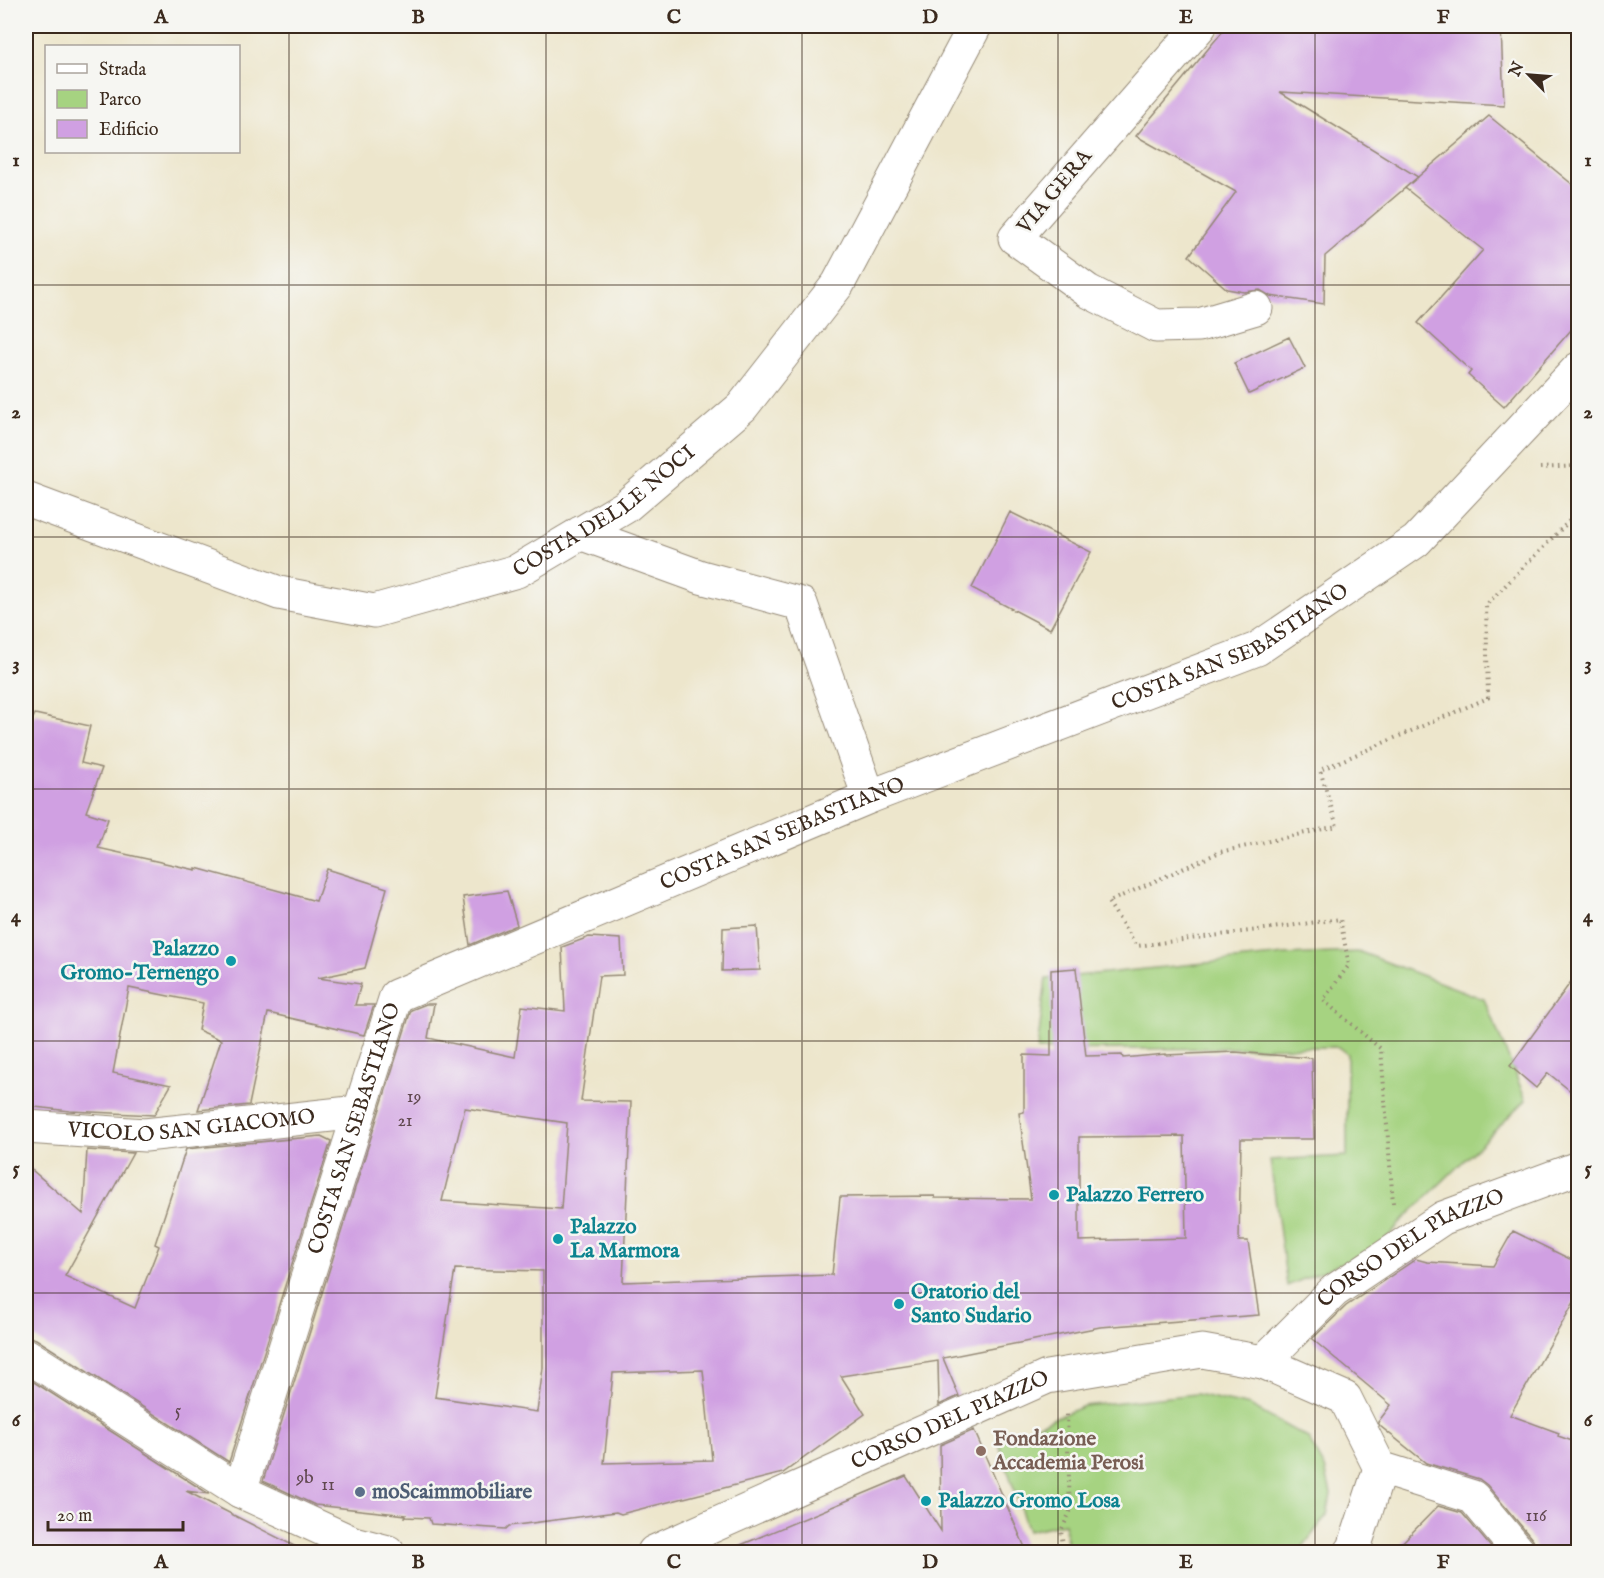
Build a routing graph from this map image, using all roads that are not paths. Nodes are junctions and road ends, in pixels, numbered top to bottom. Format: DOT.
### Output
graph roads {
  1 [pos="975,26"];
  2 [pos="1200,26"];
  3 [pos="1256,308"];
  4 [pos="1578,369"];
  5 [pos="26,499"];
  6 [pos="580,533"];
  7 [pos="869,797"];
  8 [pos="359,1112"];
  9 [pos="26,1127"];
  10 [pos="1578,1168"];
  11 [pos="26,1355"];
  12 [pos="1263,1362"];
  13 [pos="1380,1468"];
  14 [pos="240,1491"];
  15 [pos="388,1552"];
  16 [pos="654,1552"];
  17 [pos="1351,1552"];
  18 [pos="1519,1552"];
  1 -- 6 [label="street, COSTA DELLE NOCI"];
  2 -- 3 [label="street, VIA GERA"];
  4 -- 7 [label="street, COSTA SAN SEBASTIANO"];
  5 -- 6 [label="street, COSTA DELLE NOCI"];
  6 -- 7 [label="street"];
  7 -- 8 [label="street, COSTA SAN SEBASTIANO"];
  8 -- 9 [label="street, VICOLO SAN GIACOMO"];
  8 -- 14 [label="street, COSTA SAN SEBASTIANO"];
  10 -- 12 [label="street, CORSO DEL PIAZZO"];
  11 -- 14 [label="street"];
  12 -- 13 [label="street, CORSO DEL PIAZZO"];
  12 -- 16 [label="street, CORSO DEL PIAZZO"];
  13 -- 17 [label="street"];
  13 -- 18 [label="street"];
  14 -- 15 [label="street"];
}
